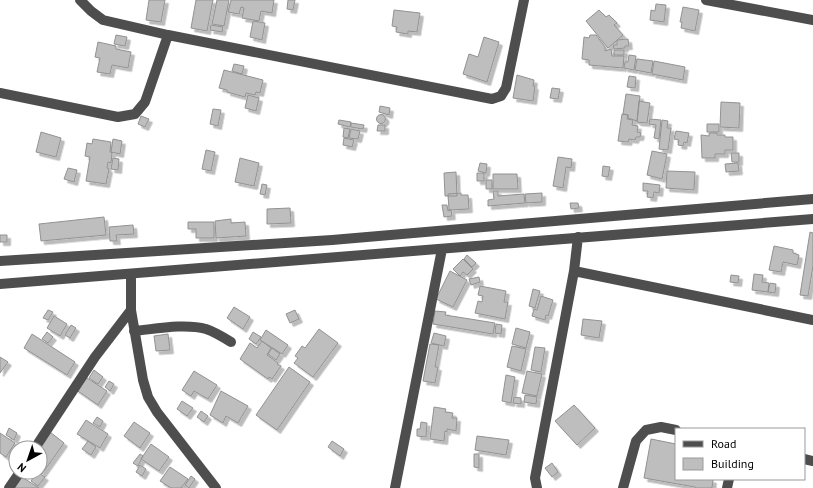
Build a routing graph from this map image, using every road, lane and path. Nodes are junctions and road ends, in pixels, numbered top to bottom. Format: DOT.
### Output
graph roads {
  1 [pos="80,0"];
  2 [pos="524,0"];
  3 [pos="706,0"];
  4 [pos="813,20"];
  5 [pos="168,35"];
  6 [pos="0,93"];
  7 [pos="813,199"];
  8 [pos="813,219"];
  9 [pos="472,228"];
  10 [pos="578,237"];
  11 [pos="470,246"];
  12 [pos="442,249"];
  13 [pos="0,261"];
  14 [pos="574,271"];
  15 [pos="131,275"];
  16 [pos="0,284"];
  17 [pos="131,310"];
  18 [pos="813,320"];
  19 [pos="134,331"];
  20 [pos="231,342"];
  21 [pos="675,430"];
  22 [pos="41,440"];
  23 [pos="216,488"];
  24 [pos="395,488"];
  25 [pos="537,488"];
  26 [pos="623,488"];
  1 -- 5 [label="street"];
  2 -- 5 [label="street"];
  3 -- 4 [label="street"];
  5 -- 6 [label="street"];
  7 -- 9 [label="street"];
  8 -- 10 [label="street"];
  9 -- 11 [label="street"];
  9 -- 13 [label="street"];
  10 -- 11 [label="street"];
  10 -- 14 [label="street"];
  11 -- 12 [label="street"];
  12 -- 15 [label="street"];
  12 -- 24 [label="street"];
  14 -- 18 [label="street"];
  14 -- 25 [label="street"];
  15 -- 16 [label="street"];
  15 -- 17 [label="street"];
  17 -- 19 [label="street"];
  17 -- 22 [label="street"];
  19 -- 20 [label="street"];
  19 -- 23 [label="street"];
  21 -- 26 [label="street"];
}
